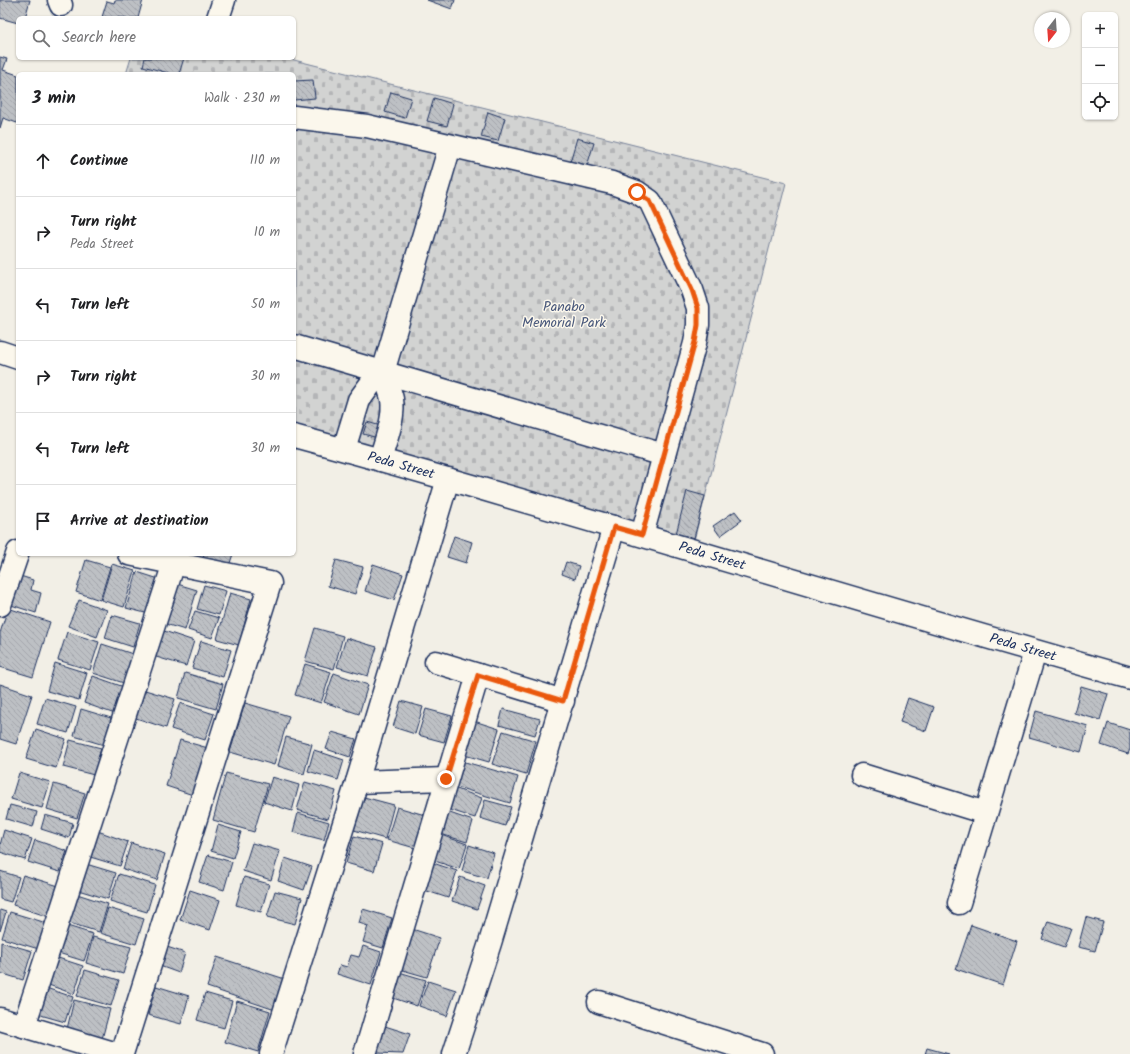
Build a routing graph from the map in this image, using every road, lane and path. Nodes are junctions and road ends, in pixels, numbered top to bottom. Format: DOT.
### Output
graph roads {
  1 [pos="224,0"];
  2 [pos="219,16"];
  3 [pos="296,117"];
  4 [pos="450,146"];
  5 [pos="296,347"];
  6 [pos="0,352"];
  7 [pos="16,357"];
  8 [pos="383,372"];
  9 [pos="296,437"];
  10 [pos="344,449"];
  11 [pos="664,455"];
  12 [pos="380,460"];
  13 [pos="448,479"];
  14 [pos="614,527"];
  15 [pos="642,535"];
  16 [pos="17,556"];
  17 [pos="139,556"];
  18 [pos="174,563"];
  19 [pos="0,605"];
  20 [pos="1035,652"];
  21 [pos="436,662"];
  22 [pos="478,675"];
  23 [pos="1130,678"];
  24 [pos="563,701"];
  25 [pos="862,775"];
  26 [pos="446,779"];
  27 [pos="357,782"];
  28 [pos="986,813"];
  29 [pos="959,903"];
  30 [pos="599,1002"];
  31 [pos="9,1026"];
  32 [pos="117,1054"];
  33 [pos="122,1054"];
  34 [pos="271,1054"];
  35 [pos="365,1054"];
  36 [pos="454,1054"];
  37 [pos="762,1054"];
  1 -- 2 [label="street"];
  3 -- 4 [label="street"];
  4 -- 8 [label="street"];
  4 -- 11 [label="street"];
  5 -- 8 [label="street"];
  6 -- 7 [label="street"];
  8 -- 10 [label="street"];
  8 -- 11 [label="street"];
  8 -- 12 [label="street"];
  9 -- 10 [label="street, Peda Street"];
  10 -- 12 [label="street, Peda Street"];
  11 -- 15 [label="street"];
  12 -- 13 [label="street, Peda Street"];
  13 -- 14 [label="street, Peda Street"];
  13 -- 27 [label="street"];
  14 -- 15 [label="street, Peda Street"];
  14 -- 24 [label="street"];
  15 -- 20 [label="street, Peda Street"];
  16 -- 19 [label="street"];
  17 -- 18 [label="street"];
  18 -- 31 [label="street"];
  18 -- 33 [label="street"];
  20 -- 23 [label="street, Peda Street"];
  20 -- 28 [label="street"];
  21 -- 22 [label="street"];
  22 -- 24 [label="street"];
  22 -- 26 [label="street"];
  24 -- 36 [label="street"];
  25 -- 28 [label="street"];
  26 -- 27 [label="street"];
  26 -- 35 [label="street"];
  27 -- 34 [label="street"];
  28 -- 29 [label="street"];
  30 -- 37 [label="street"];
  31 -- 32 [label="street"];
}
